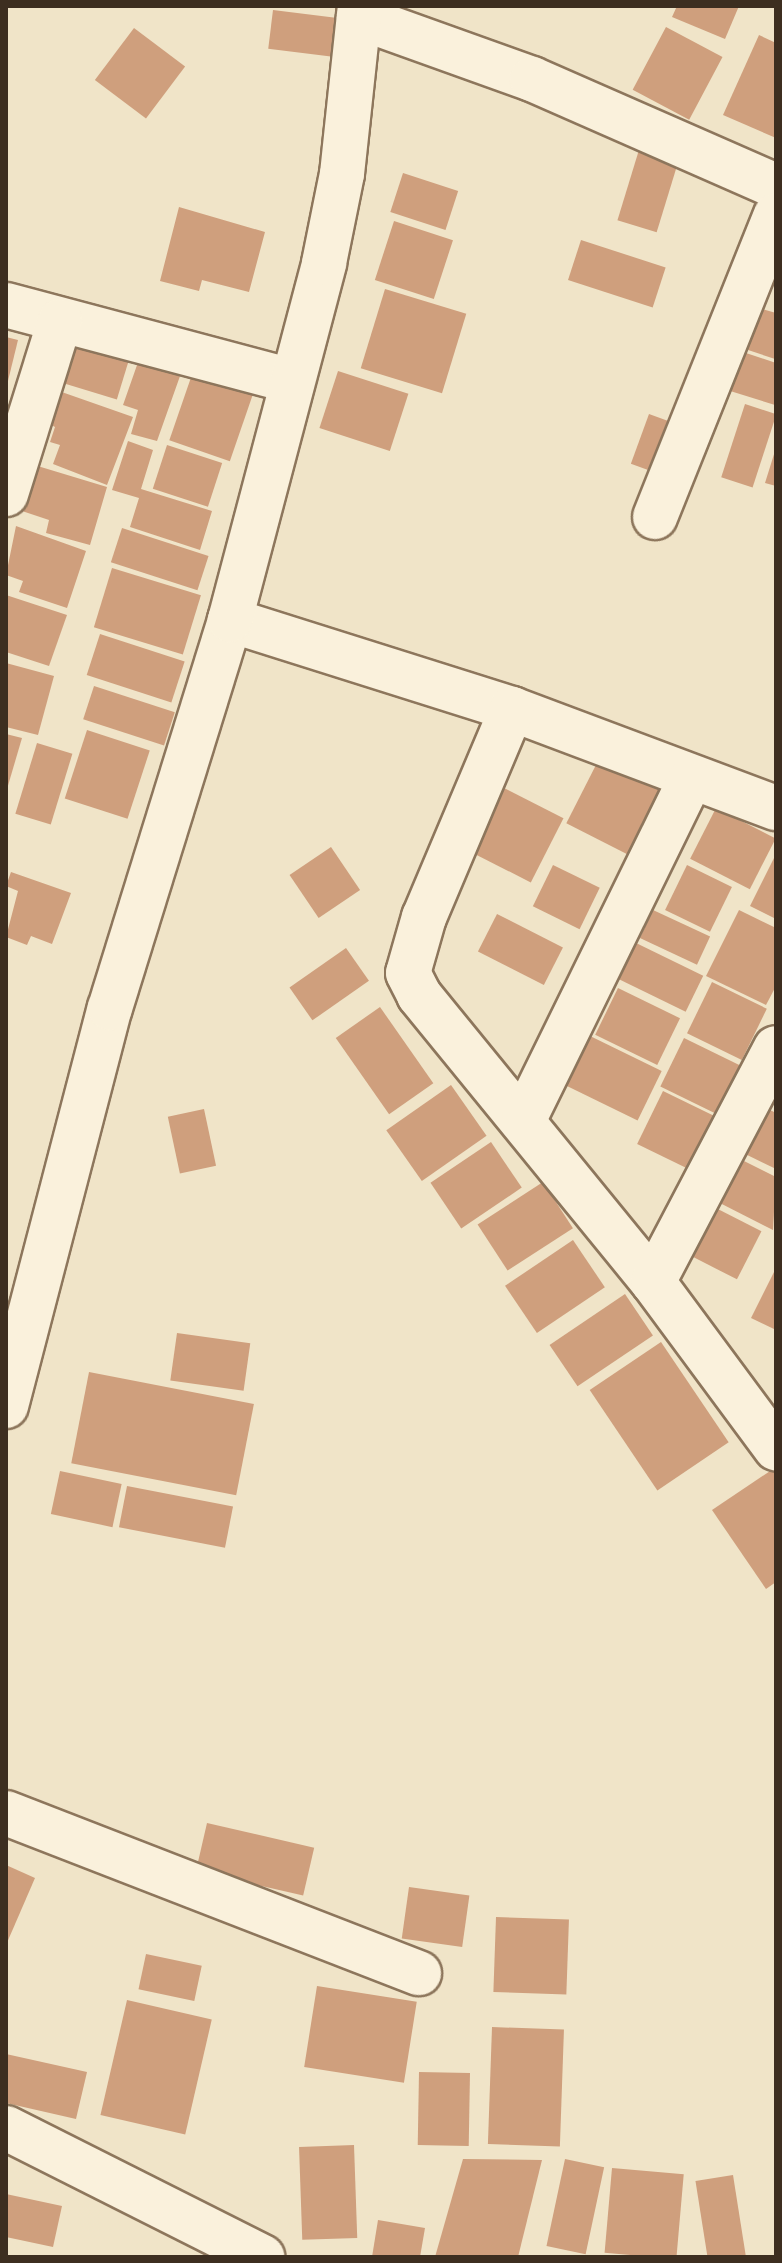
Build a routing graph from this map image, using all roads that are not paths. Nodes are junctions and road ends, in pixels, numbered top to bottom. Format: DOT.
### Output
graph roads {
  1 [pos="360,12"];
  2 [pos="776,186"];
  3 [pos="776,215"];
  4 [pos="6,305"];
  5 [pos="60,321"];
  6 [pos="292,381"];
  7 [pos="6,494"];
  8 [pos="655,517"];
  9 [pos="230,620"];
  10 [pos="512,709"];
  11 [pos="690,780"];
  12 [pos="776,808"];
  13 [pos="776,1048"];
  14 [pos="524,1119"];
  15 [pos="653,1282"];
  16 [pos="6,1406"];
  17 [pos="776,1448"];
  18 [pos="6,1813"];
  19 [pos="419,1973"];
  20 [pos="6,2128"];
  21 [pos="262,2257"];
  1 -- 2 [label="street"];
  1 -- 6 [label="street"];
  3 -- 8 [label="street"];
  4 -- 5 [label="street"];
  5 -- 6 [label="street"];
  5 -- 7 [label="street"];
  6 -- 9 [label="street"];
  9 -- 10 [label="street"];
  9 -- 16 [label="street"];
  10 -- 11 [label="street"];
  10 -- 14 [label="street"];
  11 -- 12 [label="street"];
  11 -- 14 [label="street"];
  13 -- 15 [label="street"];
  14 -- 15 [label="street"];
  15 -- 17 [label="street"];
  18 -- 19 [label="street"];
  20 -- 21 [label="street"];
}
